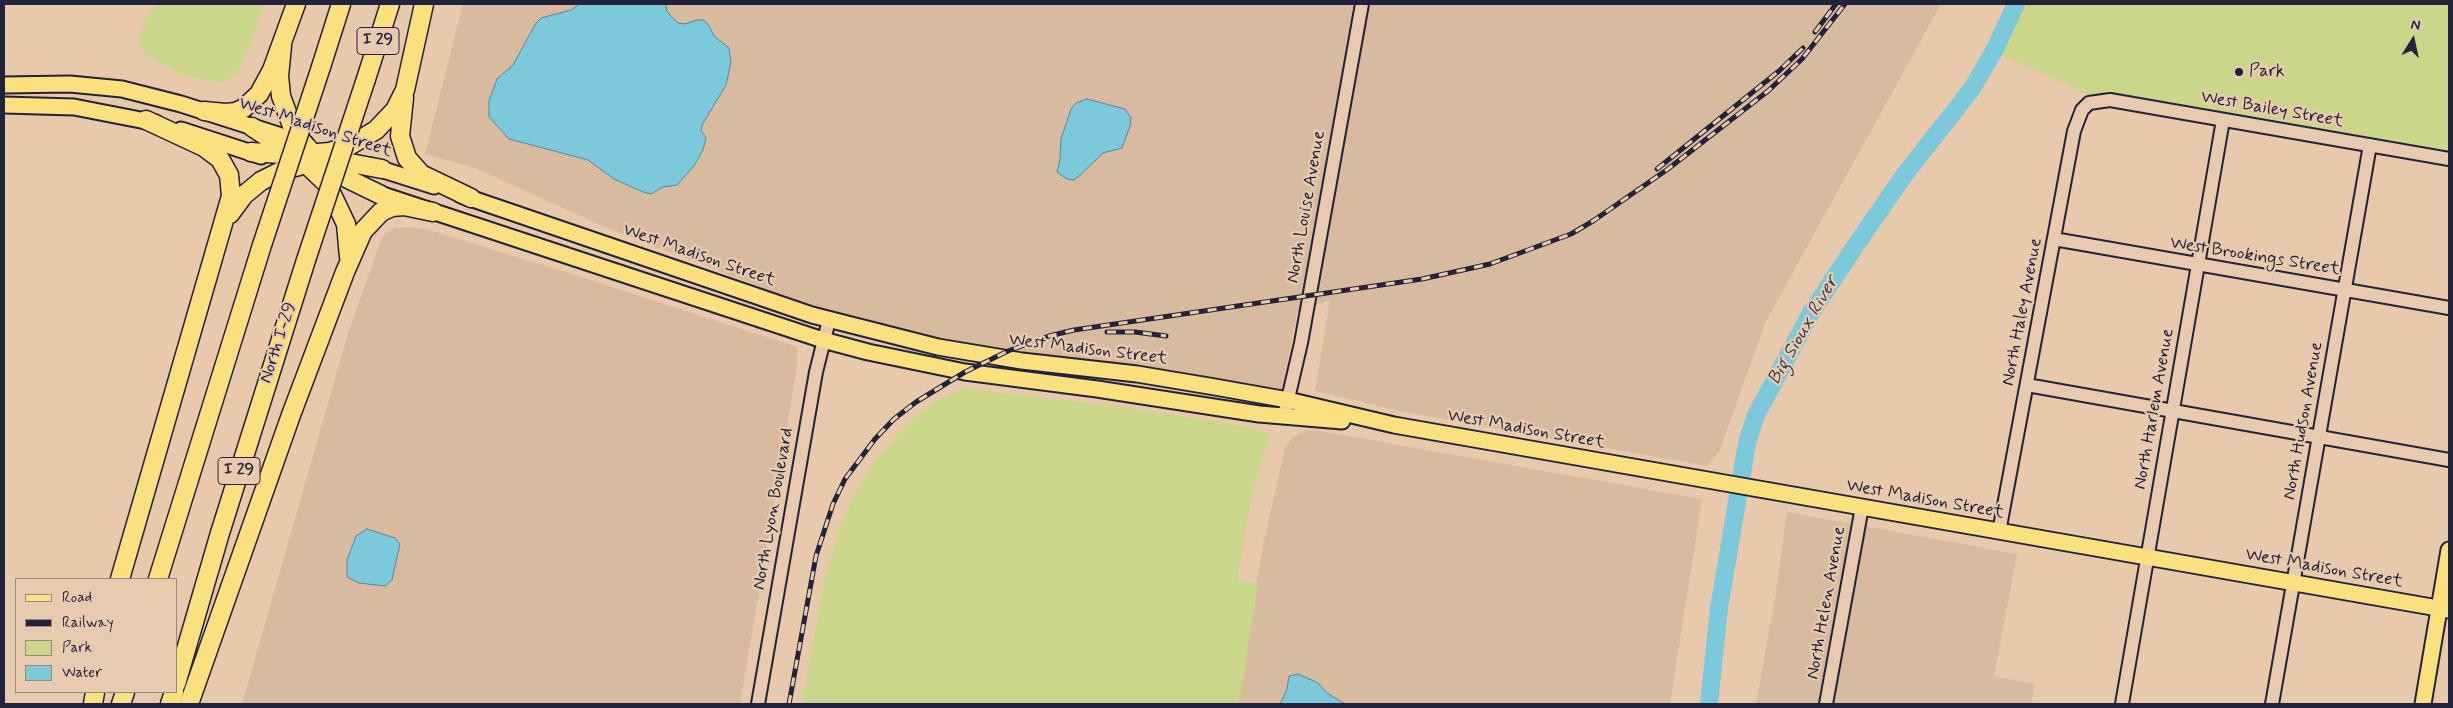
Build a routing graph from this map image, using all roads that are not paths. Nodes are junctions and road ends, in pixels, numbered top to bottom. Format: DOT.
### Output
graph roads {
  1 [pos="296,4"];
  2 [pos="341,4"];
  3 [pos="390,4"];
  4 [pos="424,4"];
  5 [pos="1362,4"];
  6 [pos="282,46"];
  7 [pos="411,61"];
  8 [pos="4,84"];
  9 [pos="2089,103"];
  10 [pos="4,104"];
  11 [pos="204,111"];
  12 [pos="146,120"];
  13 [pos="2223,120"];
  14 [pos="252,126"];
  15 [pos="2370,145"];
  16 [pos="251,152"];
  17 [pos="310,159"];
  18 [pos="2449,159"];
  19 [pos="382,170"];
  20 [pos="381,195"];
  21 [pos="471,198"];
  22 [pos="432,212"];
  23 [pos="225,220"];
  24 [pos="2054,239"];
  25 [pos="2199,266"];
  26 [pos="345,272"];
  27 [pos="2345,290"];
  28 [pos="2449,308"];
  29 [pos="829,320"];
  30 [pos="823,340"];
  31 [pos="2027,385"];
  32 [pos="1288,400"];
  33 [pos="2171,411"];
  34 [pos="1284,416"];
  35 [pos="1394,425"];
  36 [pos="2318,436"];
  37 [pos="2449,460"];
  38 [pos="1862,507"];
  39 [pos="1999,532"];
  40 [pos="2449,550"];
  41 [pos="2147,557"];
  42 [pos="120,578"];
  43 [pos="158,578"];
  44 [pos="2293,583"];
  45 [pos="2444,610"];
  46 [pos="178,677"];
  47 [pos="189,704"];
  48 [pos="758,704"];
  49 [pos="1826,704"];
  50 [pos="2122,704"];
  51 [pos="2272,704"];
  52 [pos="2423,704"];
  1 -- 6 [label="highway"];
  2 -- 43 [label="highway, I 29, bridge"];
  3 -- 46 [label="highway, North I-29 / I 29, bridge"];
  4 -- 7 [label="highway"];
  5 -- 32 [label="street, North Louise Avenue"];
  6 -- 11 [label="highway"];
  6 -- 17 [label="highway"];
  7 -- 17 [label="highway"];
  7 -- 21 [label="highway"];
  8 -- 11 [label="main road, West Madison Street"];
  9 -- 13 [label="street, West Bailey Street"];
  9 -- 24 [label="street, North Haley Avenue"];
  10 -- 12 [label="main road"];
  11 -- 14 [label="main road, West Madison Street"];
  12 -- 16 [label="main road"];
  12 -- 23 [label="highway"];
  13 -- 15 [label="street, West Bailey Street"];
  13 -- 25 [label="street, North Harlem Avenue"];
  14 -- 17 [label="highway"];
  15 -- 18 [label="street, West Bailey Street"];
  15 -- 27 [label="street, North Hudson Avenue"];
  16 -- 17 [label="highway"];
  17 -- 19 [label="highway"];
  17 -- 20 [label="highway"];
  17 -- 23 [label="highway"];
  17 -- 26 [label="highway"];
  19 -- 21 [label="main road, West Madison Street"];
  20 -- 22 [label="main road, West Madison Street"];
  21 -- 29 [label="main road, West Madison Street"];
  22 -- 26 [label="highway"];
  22 -- 30 [label="main road, West Madison Street"];
  23 -- 42 [label="highway"];
  24 -- 25 [label="street, West Brookings Street"];
  24 -- 31 [label="street, North Haley Avenue"];
  25 -- 27 [label="street, West Brookings Street"];
  25 -- 33 [label="street, North Harlem Avenue"];
  26 -- 47 [label="highway"];
  27 -- 28 [label="street, West Brookings Street"];
  27 -- 36 [label="street, North Hudson Avenue"];
  29 -- 30 [label="street, North Lyon Boulevard"];
  29 -- 32 [label="main road, West Madison Street"];
  30 -- 34 [label="main road, West Madison Street"];
  30 -- 48 [label="street, North Lyon Boulevard"];
  31 -- 33 [label="street"];
  31 -- 39 [label="street, North Haley Avenue"];
  32 -- 34 [label="street, North Louise Avenue"];
  32 -- 35 [label="main road, West Madison Street"];
  33 -- 36 [label="street"];
  33 -- 41 [label="street, North Harlem Avenue"];
  34 -- 35 [label="main road, West Madison Street"];
  35 -- 38 [label="main road, West Madison Street"];
  36 -- 37 [label="street"];
  36 -- 44 [label="street, North Hudson Avenue"];
  38 -- 39 [label="main road, West Madison Street"];
  38 -- 49 [label="street, North Helen Avenue"];
  39 -- 41 [label="main road, West Madison Street"];
  40 -- 45 [label="main road"];
  41 -- 44 [label="main road, West Madison Street"];
  41 -- 50 [label="street, North Harlem Avenue"];
  44 -- 45 [label="main road, West Madison Street"];
  44 -- 51 [label="street, North Hudson Avenue"];
  45 -- 52 [label="main road"];
}
